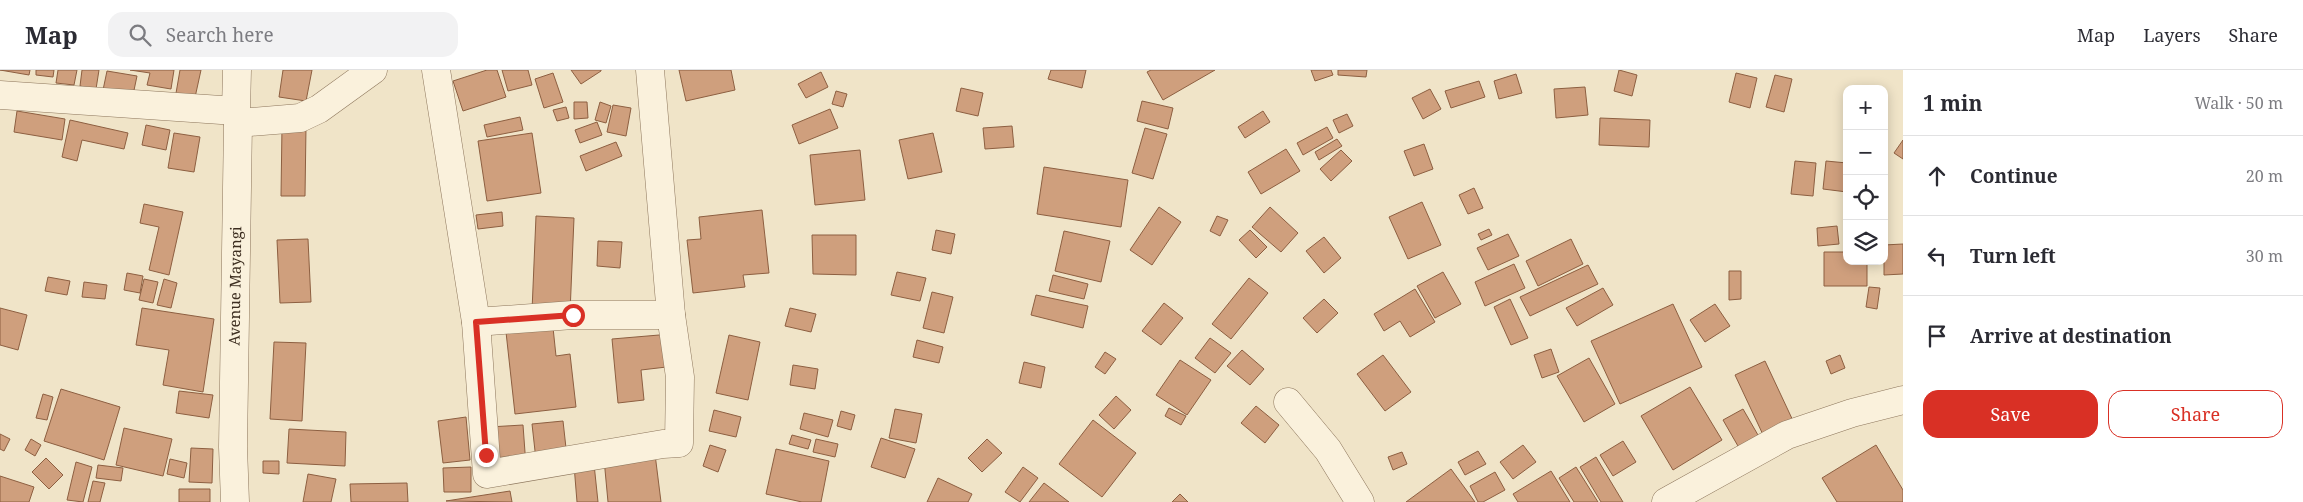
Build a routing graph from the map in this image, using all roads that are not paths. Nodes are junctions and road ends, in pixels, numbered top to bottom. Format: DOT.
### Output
graph roads {
  1 [pos="237,70"];
  2 [pos="373,70"];
  3 [pos="436,70"];
  4 [pos="650,70"];
  5 [pos="0,95"];
  6 [pos="237,117"];
  7 [pos="671,315"];
  8 [pos="476,322"];
  9 [pos="1903,400"];
  10 [pos="1288,402"];
  11 [pos="235,502"];
  12 [pos="1360,502"];
  13 [pos="1666,502"];
  1 -- 6 [label="street, Avenue Mayangi"];
  2 -- 6 [label="street"];
  3 -- 8 [label="street"];
  4 -- 7 [label="street"];
  5 -- 6 [label="street"];
  6 -- 11 [label="street, Avenue Mayangi"];
  7 -- 8 [label="street"];
  7 -- 8 [label="street"];
  9 -- 13 [label="street"];
  10 -- 12 [label="street"];
}
